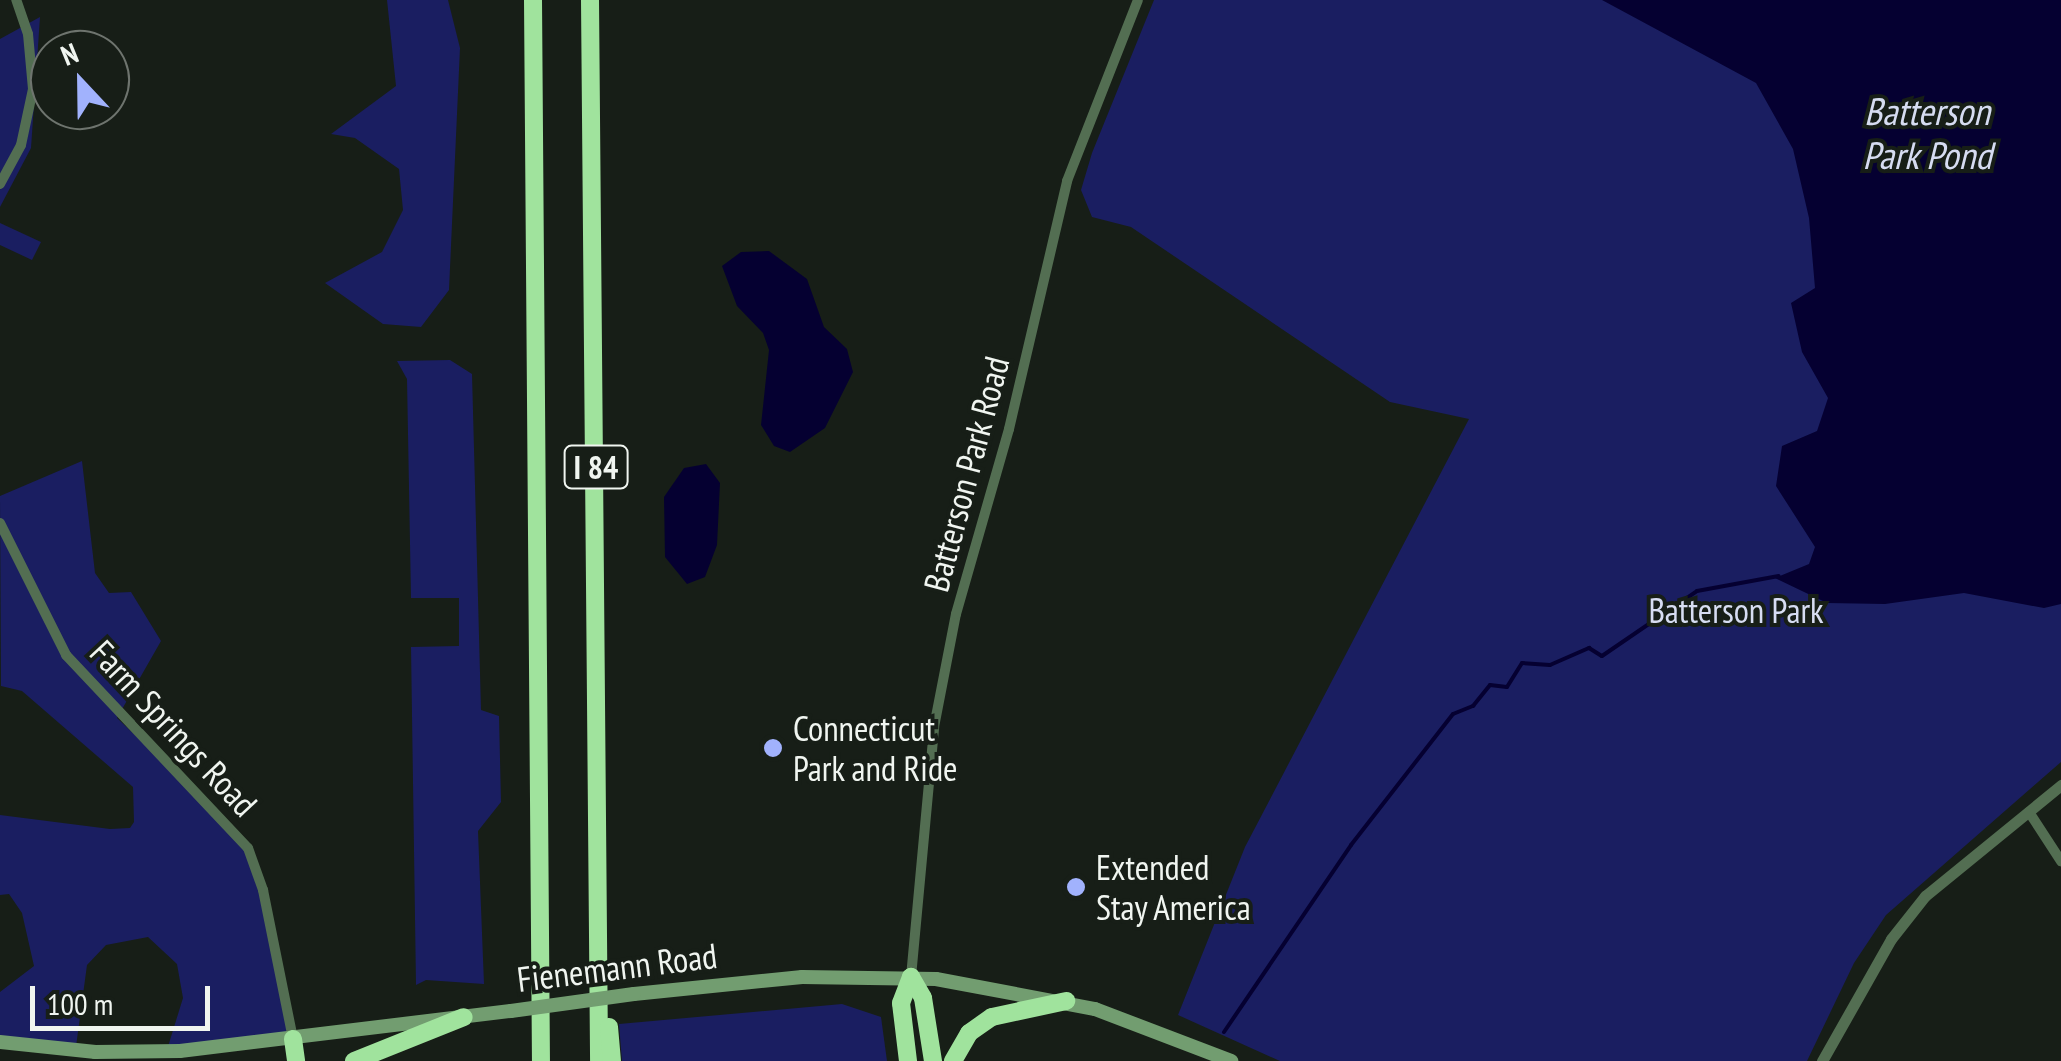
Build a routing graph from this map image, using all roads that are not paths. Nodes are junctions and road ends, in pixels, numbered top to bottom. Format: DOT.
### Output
graph roads {
  1 [pos="16,0"];
  2 [pos="533,0"];
  3 [pos="590,0"];
  4 [pos="1138,0"];
  5 [pos="0,184"];
  6 [pos="0,524"];
  7 [pos="2061,785"];
  8 [pos="2028,812"];
  9 [pos="2061,861"];
  10 [pos="597,934"];
  11 [pos="911,977"];
  12 [pos="1066,1002"];
  13 [pos="464,1017"];
  14 [pos="293,1039"];
  15 [pos="0,1042"];
  16 [pos="296,1061"];
  17 [pos="354,1061"];
  18 [pos="541,1061"];
  19 [pos="598,1061"];
  20 [pos="612,1061"];
  21 [pos="908,1061"];
  22 [pos="933,1061"];
  23 [pos="953,1061"];
  24 [pos="1231,1061"];
  25 [pos="1822,1061"];
  1 -- 5 [label="street"];
  2 -- 18 [label="highway, I 84"];
  3 -- 10 [label="highway, I 84"];
  4 -- 11 [label="street, Batterson Park Road"];
  6 -- 14 [label="street, Farm Springs Road"];
  7 -- 8 [label="street"];
  8 -- 9 [label="street"];
  8 -- 25 [label="street"];
  10 -- 19 [label="highway, I 84"];
  10 -- 20 [label="highway"];
  11 -- 12 [label="main road, Fienemann Road"];
  11 -- 13 [label="main road, Fienemann Road, bridge"];
  11 -- 21 [label="highway"];
  11 -- 22 [label="highway"];
  12 -- 23 [label="highway"];
  12 -- 24 [label="main road, Fienemann Road"];
  13 -- 14 [label="main road, Fienemann Road"];
  13 -- 17 [label="highway"];
  14 -- 15 [label="main road, Fienemann Road"];
  14 -- 16 [label="highway"];
}
